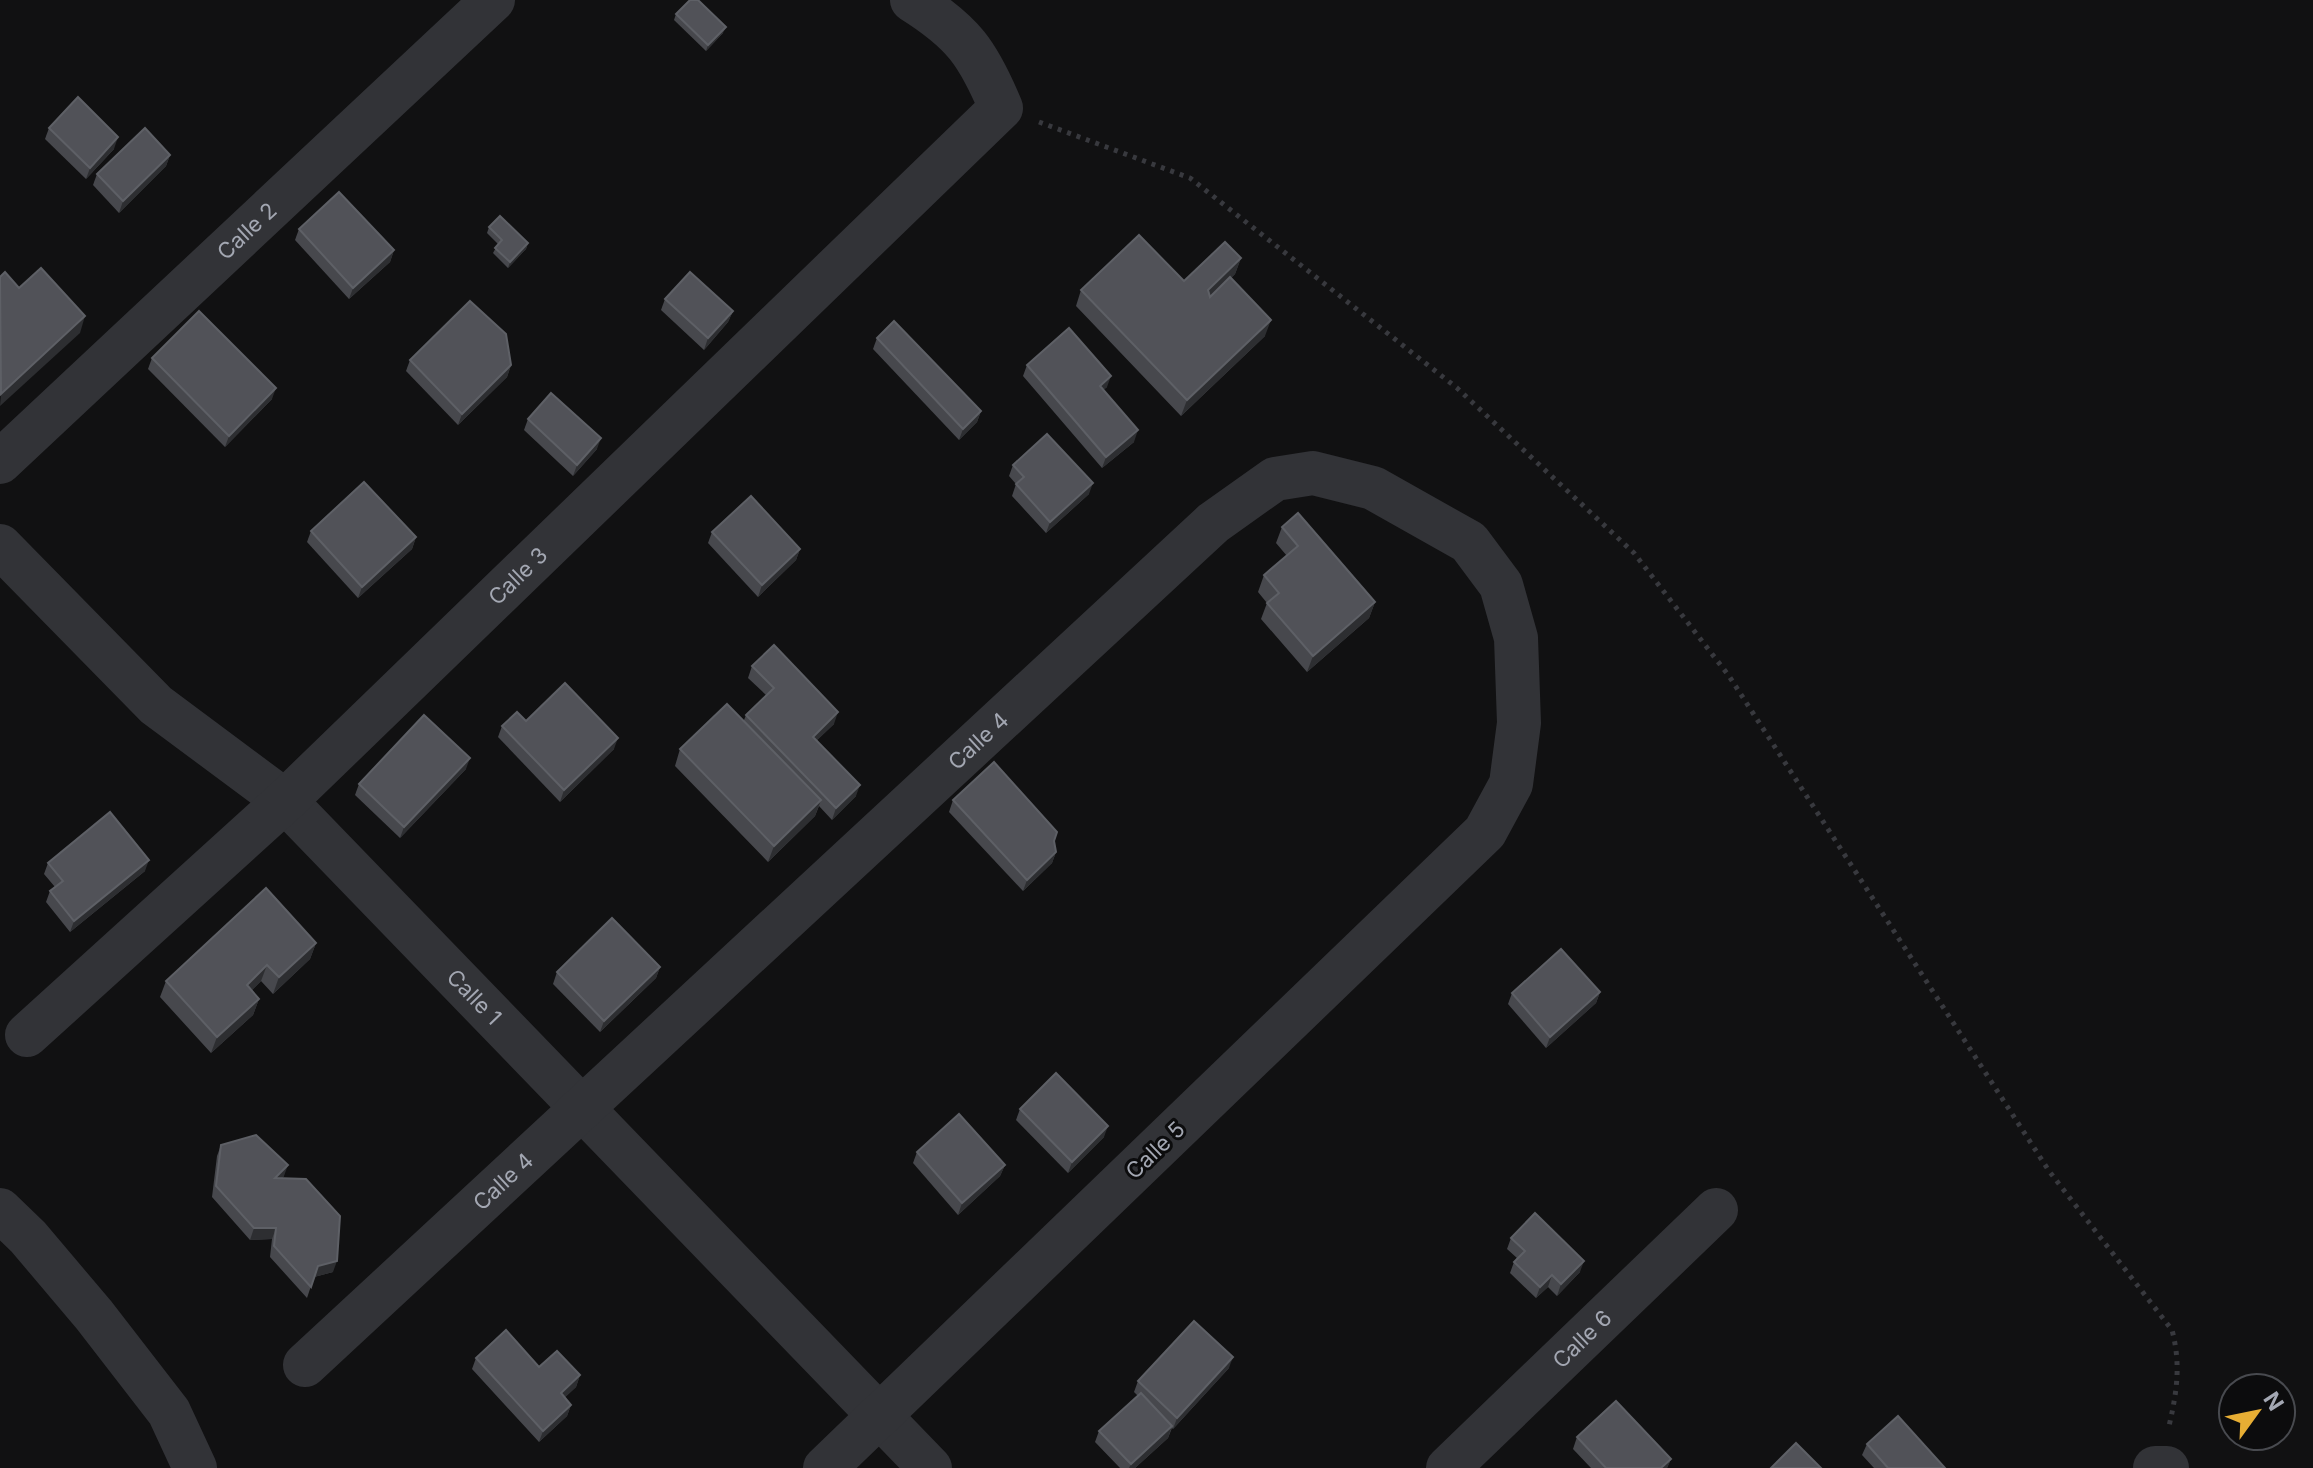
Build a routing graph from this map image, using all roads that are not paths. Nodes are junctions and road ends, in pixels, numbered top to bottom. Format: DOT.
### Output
graph roads {
  1 [pos="493,0"];
  2 [pos="912,0"];
  3 [pos="0,462"];
  4 [pos="0,546"];
  5 [pos="0,590"];
  6 [pos="156,705"];
  7 [pos="285,801"];
  8 [pos="1485,832"];
  9 [pos="27,1035"];
  10 [pos="584,1110"];
  11 [pos="0,1210"];
  12 [pos="1716,1210"];
  13 [pos="305,1365"];
  14 [pos="879,1416"];
  15 [pos="195,1468"];
  16 [pos="825,1468"];
  17 [pos="930,1468"];
  18 [pos="1448,1468"];
  1 -- 3 [label="street, Calle 2"];
  2 -- 7 [label="street, Calle 3"];
  4 -- 6 [label="street, Calle 1"];
  5 -- 6 [label="street"];
  6 -- 7 [label="street, Calle 1"];
  7 -- 9 [label="street, Calle 3"];
  7 -- 10 [label="street, Calle 1"];
  8 -- 10 [label="street, Calle 4"];
  8 -- 14 [label="street, Calle 5"];
  10 -- 13 [label="street, Calle 4"];
  10 -- 14 [label="street, Calle 1"];
  11 -- 15 [label="street"];
  12 -- 18 [label="street, Calle 6"];
  14 -- 16 [label="street, Calle 5"];
  14 -- 17 [label="street, Calle 1"];
}
